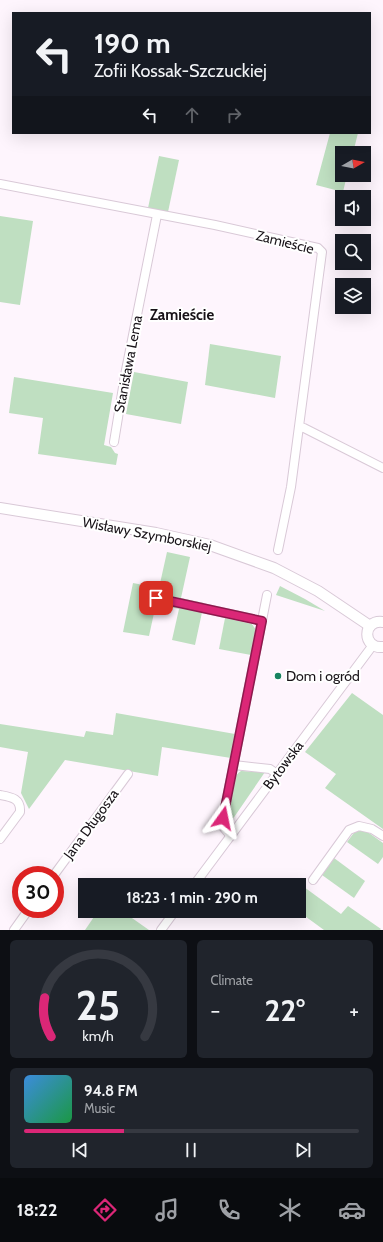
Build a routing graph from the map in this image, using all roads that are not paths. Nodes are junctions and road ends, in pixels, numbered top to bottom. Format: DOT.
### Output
graph roads {
  1 [pos="0,184"];
  2 [pos="157,215"];
  3 [pos="300,427"];
  4 [pos="114,442"];
  5 [pos="383,468"];
  6 [pos="0,508"];
  7 [pos="278,550"];
  8 [pos="267,595"];
  9 [pos="156,598"];
  10 [pos="262,621"];
  11 [pos="383,622"];
  12 [pos="370,626"];
  13 [pos="372,645"];
  14 [pos="383,647"];
  15 [pos="234,766"];
  16 [pos="128,774"];
  17 [pos="276,774"];
  18 [pos="0,795"];
  19 [pos="231,836"];
  20 [pos="383,836"];
  21 [pos="0,839"];
  22 [pos="61,866"];
  23 [pos="199,878"];
  24 [pos="312,880"];
  25 [pos="23,918"];
  26 [pos="170,918"];
  27 [pos="14,930"];
  28 [pos="161,930"];
  1 -- 2 [label="street, Zamieście"];
  2 -- 3 [label="street, Zamieście"];
  2 -- 4 [label="street, Stanisława Lema"];
  3 -- 5 [label="street"];
  3 -- 7 [label="street, Zamieście"];
  6 -- 12 [label="main road, Wisławy Szymborskiej"];
  8 -- 10 [label="street"];
  9 -- 10 [label="street"];
  10 -- 15 [label="street"];
  11 -- 12 [label="main road"];
  12 -- 13 [label="main road"];
  13 -- 14 [label="main road"];
  13 -- 17 [label="street, Bytowska"];
  15 -- 17 [label="street"];
  15 -- 19 [label="street"];
  16 -- 22 [label="street, Jana Długosza"];
  17 -- 19 [label="street, Bytowska"];
  18 -- 21 [label="street"];
  19 -- 23 [label="street, Bytowska"];
  20 -- 24 [label="street"];
  25 -- 27 [label="street"];
  26 -- 28 [label="street"];
}
